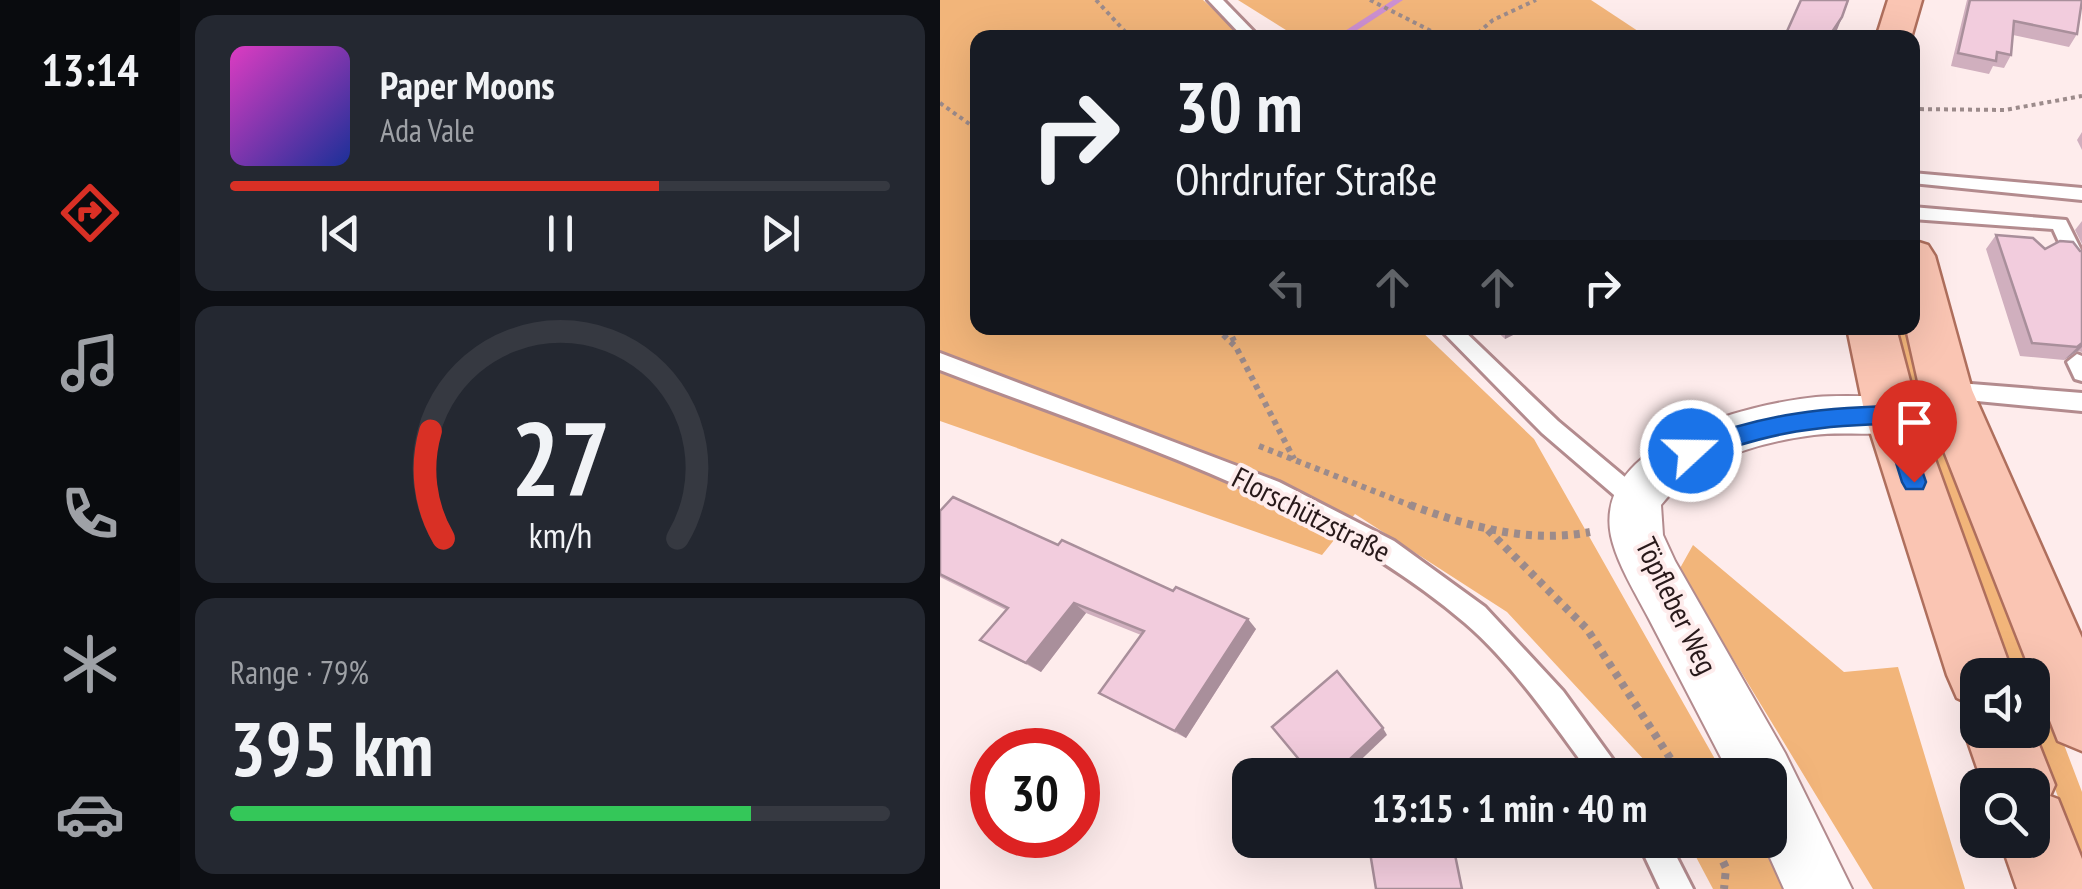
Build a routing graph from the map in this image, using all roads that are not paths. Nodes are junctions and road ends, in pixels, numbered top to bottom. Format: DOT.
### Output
graph roads {
  1 [pos="1215,0"];
  2 [pos="1906,0"];
  3 [pos="1244,30"];
  4 [pos="1896,30"];
  5 [pos="1920,179"];
  6 [pos="2082,194"];
  7 [pos="1920,214"];
  8 [pos="2060,224"];
  9 [pos="2082,226"];
  10 [pos="2075,258"];
  11 [pos="1456,335"];
  12 [pos="1876,335"];
  13 [pos="1916,335"];
  14 [pos="940,361"];
  15 [pos="1919,402"];
  16 [pos="2082,402"];
  17 [pos="1636,500"];
  18 [pos="1976,658"];
  19 [pos="2082,717"];
  20 [pos="1596,758"];
  21 [pos="1754,758"];
  22 [pos="1787,823"];
  23 [pos="1661,858"];
  24 [pos="2043,858"];
  25 [pos="1677,889"];
  26 [pos="1819,889"];
  27 [pos="2054,889"];
  1 -- 3 [label="lane"];
  2 -- 4 [label="main road"];
  5 -- 6 [label="lane"];
  7 -- 8 [label="lane"];
  8 -- 9 [label="lane"];
  8 -- 10 [label="lane"];
  11 -- 17 [label="lane, Töpfleber Weg"];
  12 -- 15 [label="main road"];
  13 -- 15 [label="main road"];
  14 -- 20 [label="lane, Florschützstraße"];
  15 -- 16 [label="lane"];
  15 -- 17 [label="street"];
  15 -- 18 [label="main road"];
  15 -- 19 [label="main road"];
  17 -- 21 [label="street, Töpfleber Weg"];
  22 -- 26 [label="street"];
  23 -- 25 [label="lane"];
  24 -- 27 [label="main road"];
}
